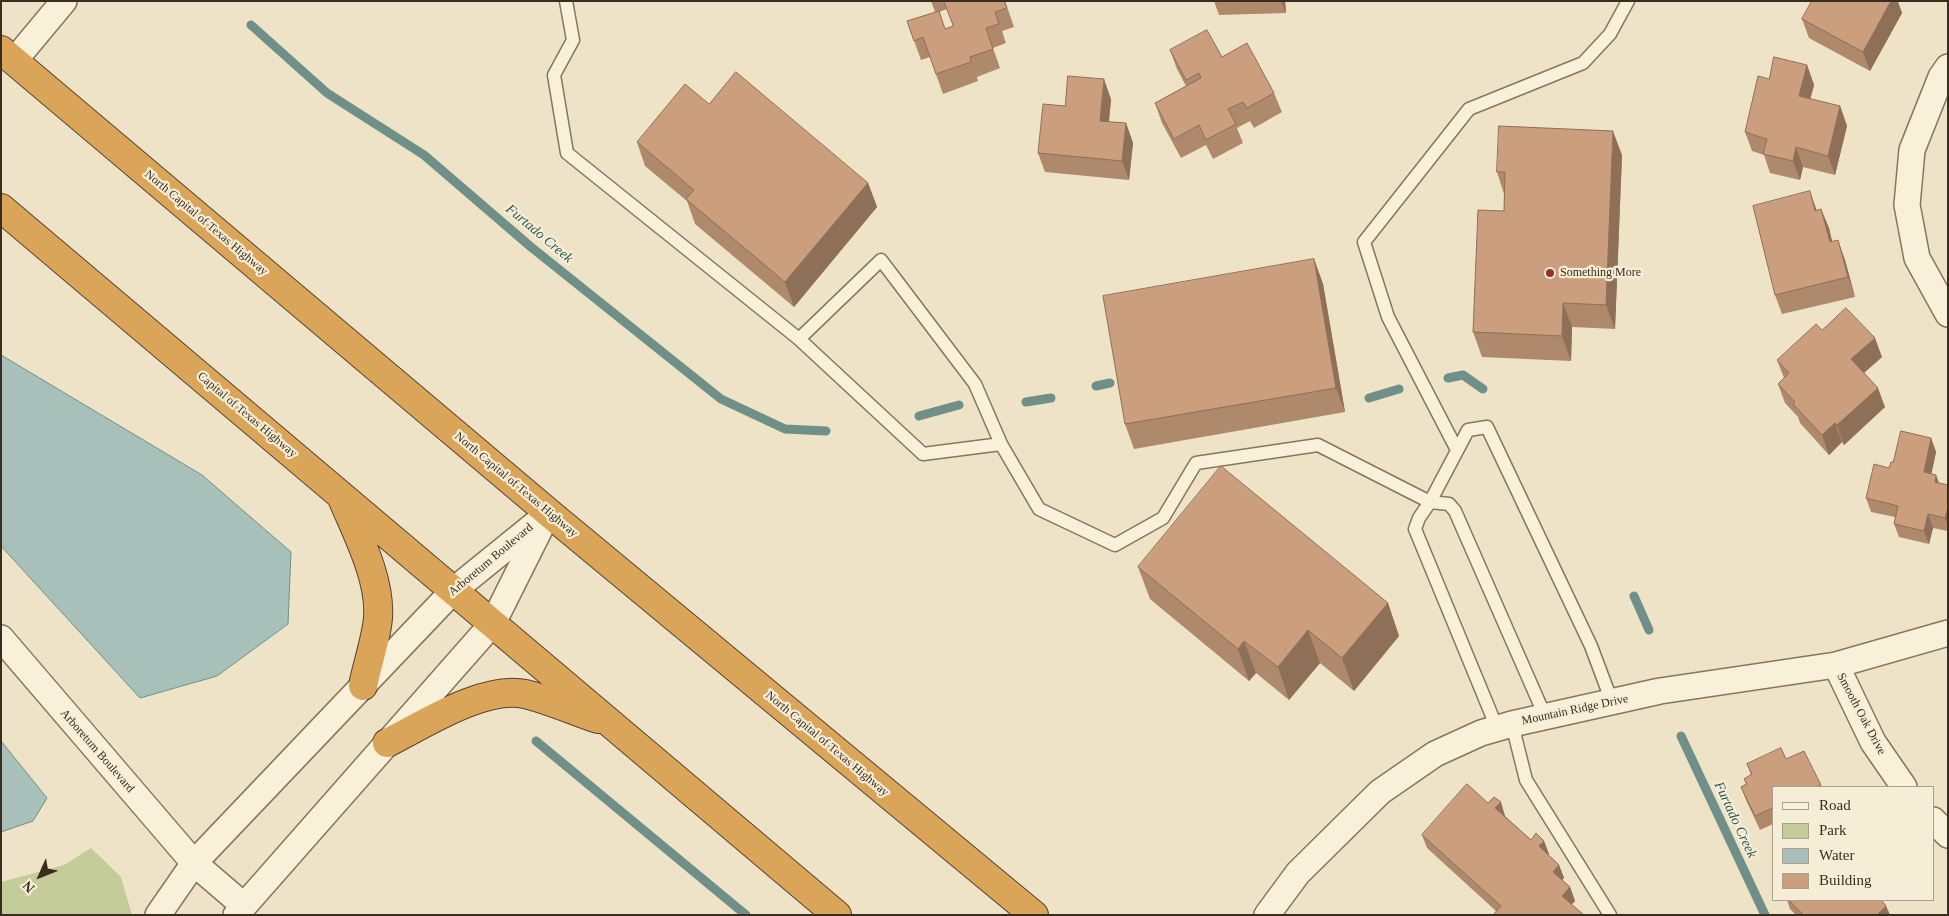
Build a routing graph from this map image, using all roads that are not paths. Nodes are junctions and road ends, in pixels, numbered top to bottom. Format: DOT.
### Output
graph roads {
  1 [pos="64,1"];
  2 [pos="566,1"];
  3 [pos="1628,1"];
  4 [pos="6,62"];
  5 [pos="1948,67"];
  6 [pos="1,208"];
  7 [pos="1948,314"];
  8 [pos="799,339"];
  9 [pos="1001,444"];
  10 [pos="1458,450"];
  11 [pos="341,494"];
  12 [pos="1430,502"];
  13 [pos="549,513"];
  14 [pos="454,590"];
  15 [pos="493,623"];
  16 [pos="1948,633"];
  17 [pos="1,638"];
  18 [pos="1836,665"];
  19 [pos="362,686"];
  20 [pos="1612,702"];
  21 [pos="1545,716"];
  22 [pos="613,724"];
  23 [pos="1504,726"];
  24 [pos="387,743"];
  25 [pos="1903,786"];
  26 [pos="1934,821"];
  27 [pos="1948,835"];
  28 [pos="194,864"];
  29 [pos="239,910"];
  30 [pos="158,915"];
  31 [pos="837,915"];
  32 [pos="1034,915"];
  33 [pos="1268,915"];
  34 [pos="1610,915"];
  1 -- 4 [label="street"];
  2 -- 8 [label="lane"];
  3 -- 10 [label="lane"];
  4 -- 13 [label="highway, North Capital of Texas Highway"];
  5 -- 7 [label="street"];
  6 -- 11 [label="highway, Capital of Texas Highway"];
  8 -- 9 [label="lane"];
  8 -- 9 [label="lane"];
  9 -- 12 [label="lane"];
  10 -- 12 [label="lane"];
  10 -- 20 [label="lane"];
  11 -- 14 [label="highway, Capital of Texas Highway"];
  11 -- 19 [label="highway"];
  12 -- 21 [label="lane"];
  12 -- 23 [label="lane"];
  13 -- 14 [label="street, Arboretum Boulevard"];
  13 -- 15 [label="street, Arboretum Boulevard"];
  13 -- 32 [label="highway, North Capital of Texas Highway"];
  14 -- 15 [label="highway, Capital of Texas Highway"];
  14 -- 19 [label="street, Arboretum Boulevard"];
  15 -- 22 [label="highway"];
  15 -- 24 [label="street, Arboretum Boulevard"];
  16 -- 18 [label="street, Mountain Ridge Drive"];
  17 -- 28 [label="street, Arboretum Boulevard"];
  18 -- 20 [label="street, Mountain Ridge Drive"];
  18 -- 25 [label="street, Smooth Oak Drive"];
  19 -- 28 [label="street, Arboretum Boulevard"];
  20 -- 21 [label="street, Mountain Ridge Drive"];
  21 -- 23 [label="street, Mountain Ridge Drive"];
  22 -- 24 [label="highway"];
  22 -- 31 [label="highway"];
  23 -- 33 [label="street, Mountain Ridge Drive"];
  23 -- 34 [label="lane"];
  24 -- 29 [label="street, Arboretum Boulevard"];
  26 -- 27 [label="street"];
  28 -- 29 [label="street, Arboretum Boulevard"];
  28 -- 30 [label="street, Arboretum Boulevard"];
}
